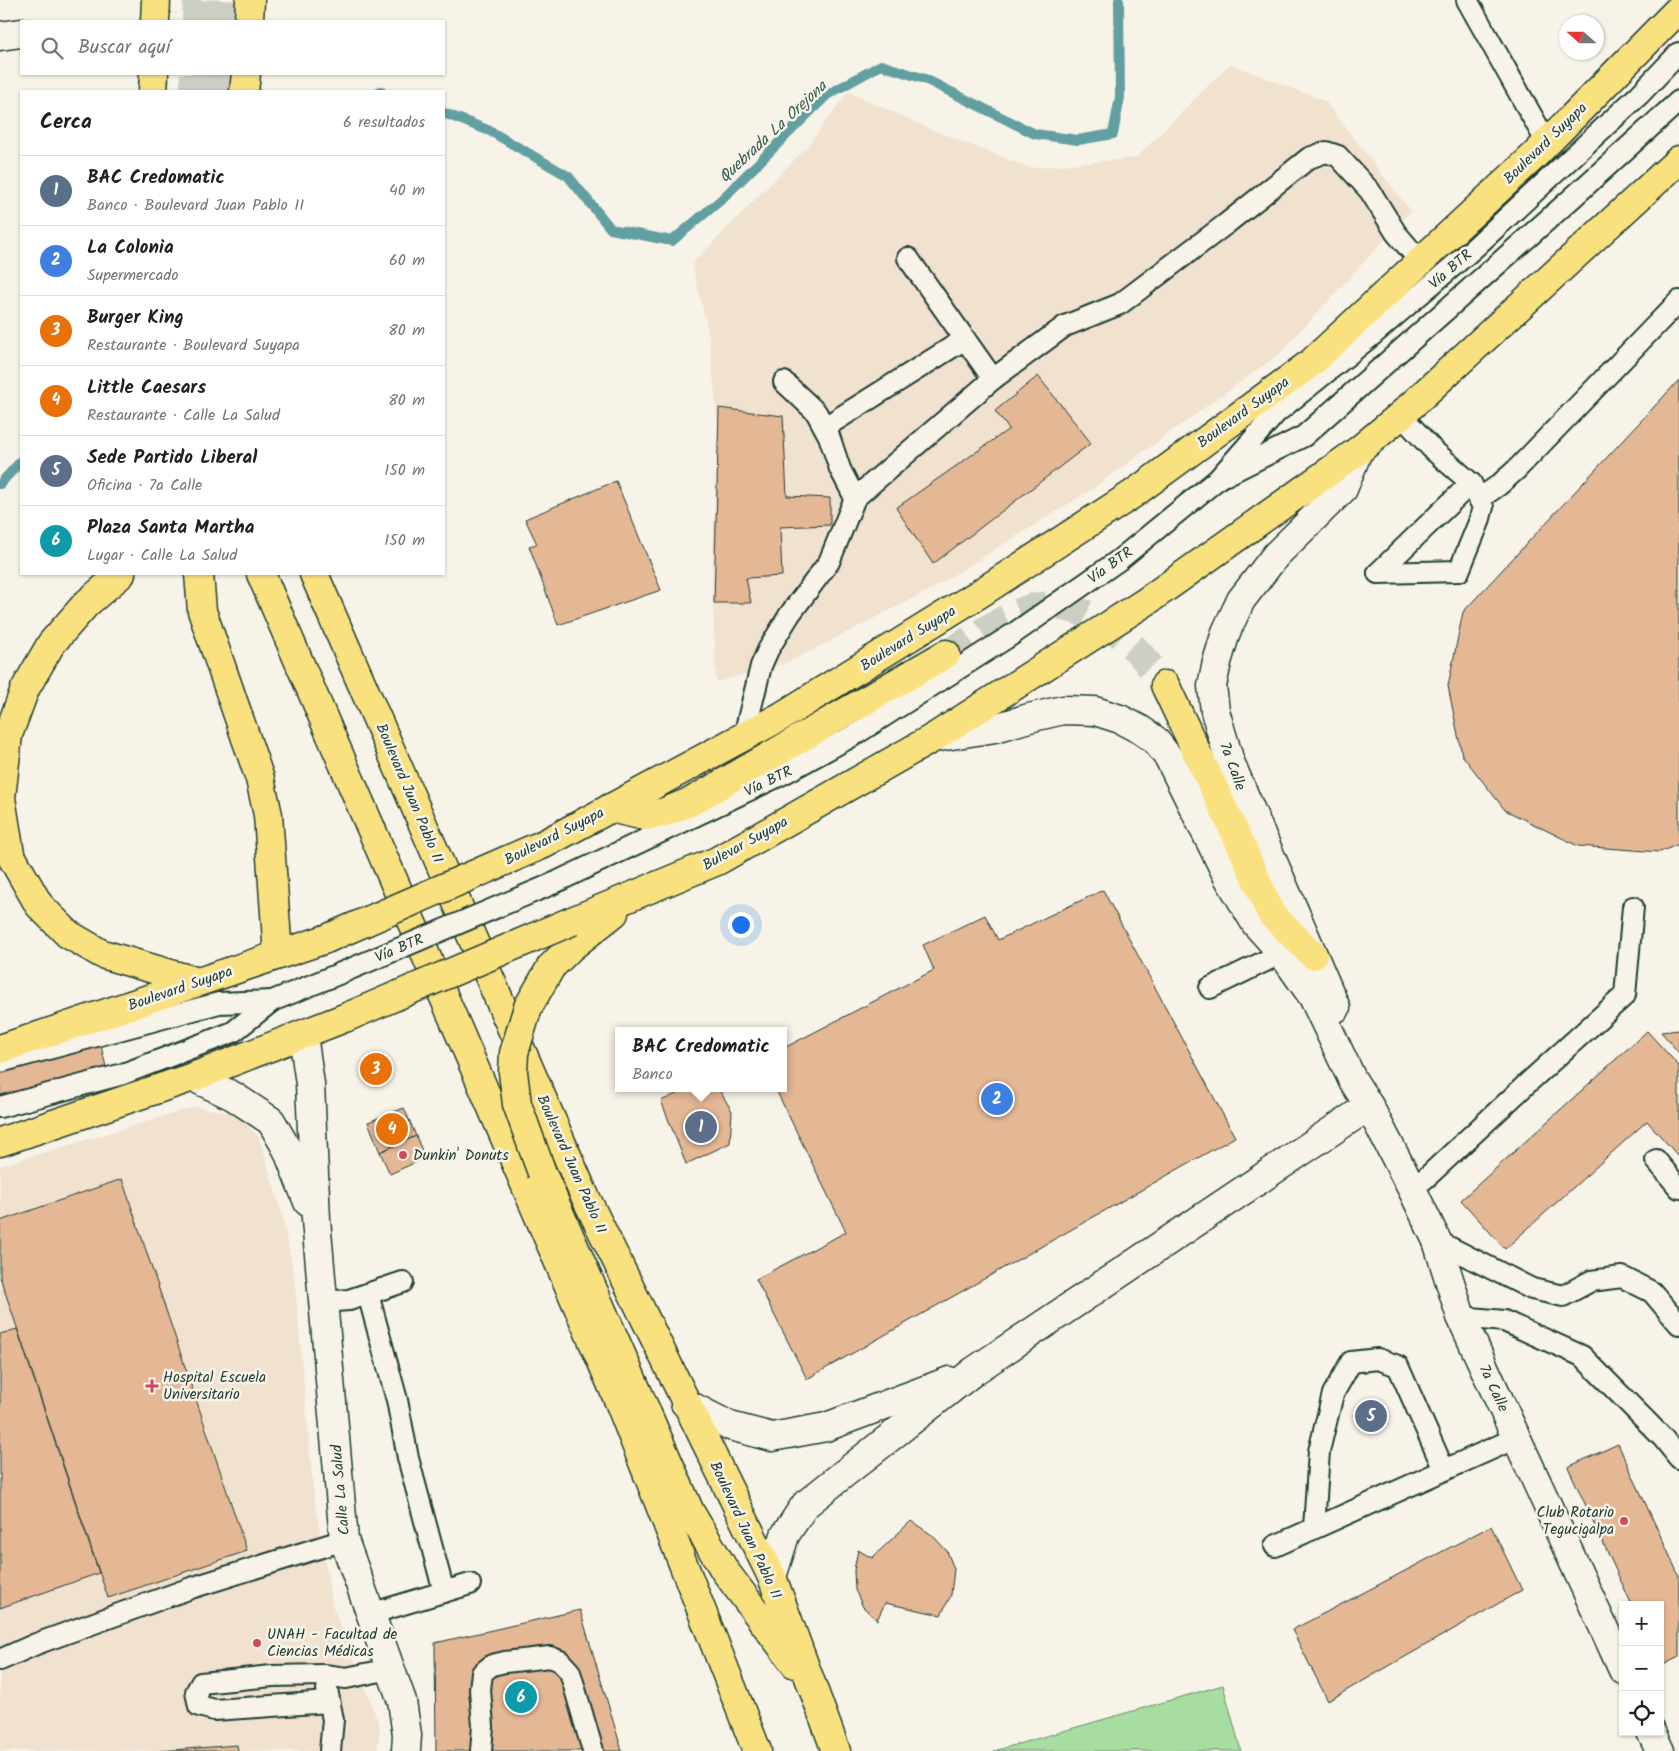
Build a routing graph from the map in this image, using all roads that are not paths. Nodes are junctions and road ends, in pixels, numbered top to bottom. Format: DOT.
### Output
graph roads {
  1 [pos="156,0"];
  2 [pos="250,0"];
  3 [pos="1467,0"];
  4 [pos="1679,9"];
  5 [pos="155,20"];
  6 [pos="249,20"];
  7 [pos="20,33"];
  8 [pos="0,36"];
  9 [pos="1679,53"];
  10 [pos="154,75"];
  11 [pos="246,75"];
  12 [pos="154,90"];
  13 [pos="244,90"];
  14 [pos="1679,100"];
  15 [pos="1547,143"];
  16 [pos="1679,160"];
  17 [pos="908,258"];
  18 [pos="1420,261"];
  19 [pos="1679,301"];
  20 [pos="965,339"];
  21 [pos="993,379"];
  22 [pos="784,382"];
  23 [pos="1401,415"];
  24 [pos="825,427"];
  25 [pos="1358,451"];
  26 [pos="1218,479"];
  27 [pos="1475,491"];
  28 [pos="855,498"];
  29 [pos="120,575"];
  30 [pos="199,575"];
  31 [pos="259,575"];
  32 [pos="314,575"];
  33 [pos="946,654"];
  34 [pos="1165,685"];
  35 [pos="744,736"];
  36 [pos="933,738"];
  37 [pos="610,808"];
  38 [pos="640,893"];
  39 [pos="1633,907"];
  40 [pos="1282,953"];
  41 [pos="278,955"];
  42 [pos="1313,955"];
  43 [pos="198,982"];
  44 [pos="1210,988"];
  45 [pos="272,1001"];
  46 [pos="304,1035"];
  47 [pos="0,1049"];
  48 [pos="0,1062"];
  49 [pos="193,1076"];
  50 [pos="1369,1106"];
  51 [pos="0,1107"];
  52 [pos="0,1142"];
  53 [pos="1656,1160"];
  54 [pos="1679,1188"];
  55 [pos="1412,1189"];
  56 [pos="316,1220"];
  57 [pos="1437,1241"];
  58 [pos="402,1282"];
  59 [pos="368,1294"];
  60 [pos="323,1302"];
  61 [pos="1461,1317"];
  62 [pos="1679,1324"];
  63 [pos="974,1371"];
  64 [pos="685,1403"];
  65 [pos="1516,1438"];
  66 [pos="1679,1458"];
  67 [pos="1444,1470"];
  68 [pos="1314,1528"];
  69 [pos="344,1540"];
  70 [pos="1275,1546"];
  71 [pos="772,1577"];
  72 [pos="470,1584"];
  73 [pos="444,1592"];
  74 [pos="370,1614"];
  75 [pos="0,1660"];
  76 [pos="1619,1661"];
  77 [pos="390,1669"];
  78 [pos="324,1675"];
  79 [pos="812,1687"];
  80 [pos="329,1702"];
  81 [pos="1653,1736"];
  82 [pos="330,1751"];
  83 [pos="406,1751"];
  84 [pos="481,1751"];
  85 [pos="593,1751"];
  86 [pos="757,1751"];
  87 [pos="836,1751"];
  88 [pos="1660,1751"];
  1 -- 5 [label="main road"];
  2 -- 6 [label="main road"];
  3 -- 15 [label="lane"];
  4 -- 15 [label="main road, Boulevard Suyapa"];
  7 -- 8 [label="street"];
  9 -- 26 [label="lane, Vía BTR"];
  10 -- 12 [label="main road"];
  11 -- 13 [label="main road"];
  14 -- 26 [label="lane, Vía BTR"];
  15 -- 18 [label="main road, Boulevard Suyapa"];
  16 -- 23 [label="main road"];
  17 -- 20 [label="lane"];
  18 -- 21 [label="lane"];
  18 -- 35 [label="main road, Boulevard Suyapa"];
  19 -- 27 [label="lane"];
  20 -- 21 [label="lane"];
  20 -- 24 [label="lane"];
  21 -- 28 [label="lane"];
  22 -- 24 [label="lane"];
  23 -- 25 [label="main road"];
  23 -- 27 [label="lane"];
  24 -- 28 [label="lane"];
  25 -- 36 [label="main road"];
  25 -- 42 [label="street, 7a Calle"];
  26 -- 45 [label="lane, Vía BTR, bridge"];
  27 -- 27 [label="lane"];
  28 -- 35 [label="lane"];
  29 -- 43 [label="main road"];
  30 -- 41 [label="main road"];
  31 -- 86 [label="main road"];
  32 -- 64 [label="main road, Boulevard Juan Pablo II"];
  33 -- 37 [label="main road"];
  34 -- 42 [label="main road"];
  35 -- 37 [label="main road, Boulevard Suyapa"];
  36 -- 38 [label="main road, Bulevar Suyapa"];
  36 -- 40 [label="street, 7a Calle"];
  37 -- 41 [label="main road, Boulevard Suyapa, bridge"];
  38 -- 46 [label="main road, Bulevar Suyapa, bridge"];
  38 -- 79 [label="main road, bridge"];
  39 -- 55 [label="lane"];
  40 -- 44 [label="lane"];
  40 -- 50 [label="street, 7a Calle"];
  41 -- 43 [label="main road, Boulevard Suyapa"];
  42 -- 50 [label="street, 7a Calle"];
  43 -- 47 [label="main road, Boulevard Suyapa"];
  45 -- 48 [label="lane, Vía BTR"];
  45 -- 51 [label="lane, Vía BTR"];
  46 -- 49 [label="main road"];
  46 -- 56 [label="street, Calle La Salud"];
  49 -- 52 [label="main road"];
  49 -- 56 [label="street, Calle La Salud"];
  50 -- 55 [label="street, 7a Calle"];
  50 -- 63 [label="street"];
  53 -- 54 [label="lane"];
  55 -- 57 [label="street, 7a Calle"];
  56 -- 60 [label="street, Calle La Salud"];
  57 -- 61 [label="street, 7a Calle"];
  57 -- 62 [label="lane"];
  58 -- 59 [label="lane"];
  59 -- 60 [label="lane"];
  59 -- 73 [label="lane"];
  60 -- 69 [label="street, Calle La Salud"];
  61 -- 65 [label="street, 7a Calle"];
  61 -- 66 [label="lane"];
  63 -- 64 [label="street"];
  63 -- 71 [label="street"];
  64 -- 71 [label="main road, Boulevard Juan Pablo II"];
  65 -- 67 [label="lane"];
  65 -- 76 [label="street, 7a Calle"];
  67 -- 68 [label="lane"];
  67 -- 68 [label="lane"];
  68 -- 70 [label="lane"];
  69 -- 74 [label="street, Calle La Salud"];
  69 -- 75 [label="lane"];
  71 -- 79 [label="main road, Boulevard Juan Pablo II"];
  72 -- 73 [label="lane"];
  73 -- 74 [label="lane"];
  74 -- 77 [label="street, Calle La Salud"];
  77 -- 78 [label="lane"];
  77 -- 83 [label="street, Calle La Salud"];
  78 -- 80 [label="lane"];
  78 -- 80 [label="lane"];
  79 -- 87 [label="main road, Boulevard Juan Pablo II"];
  80 -- 82 [label="lane"];
  81 -- 88 [label="street"];
  84 -- 85 [label="lane"];
}
